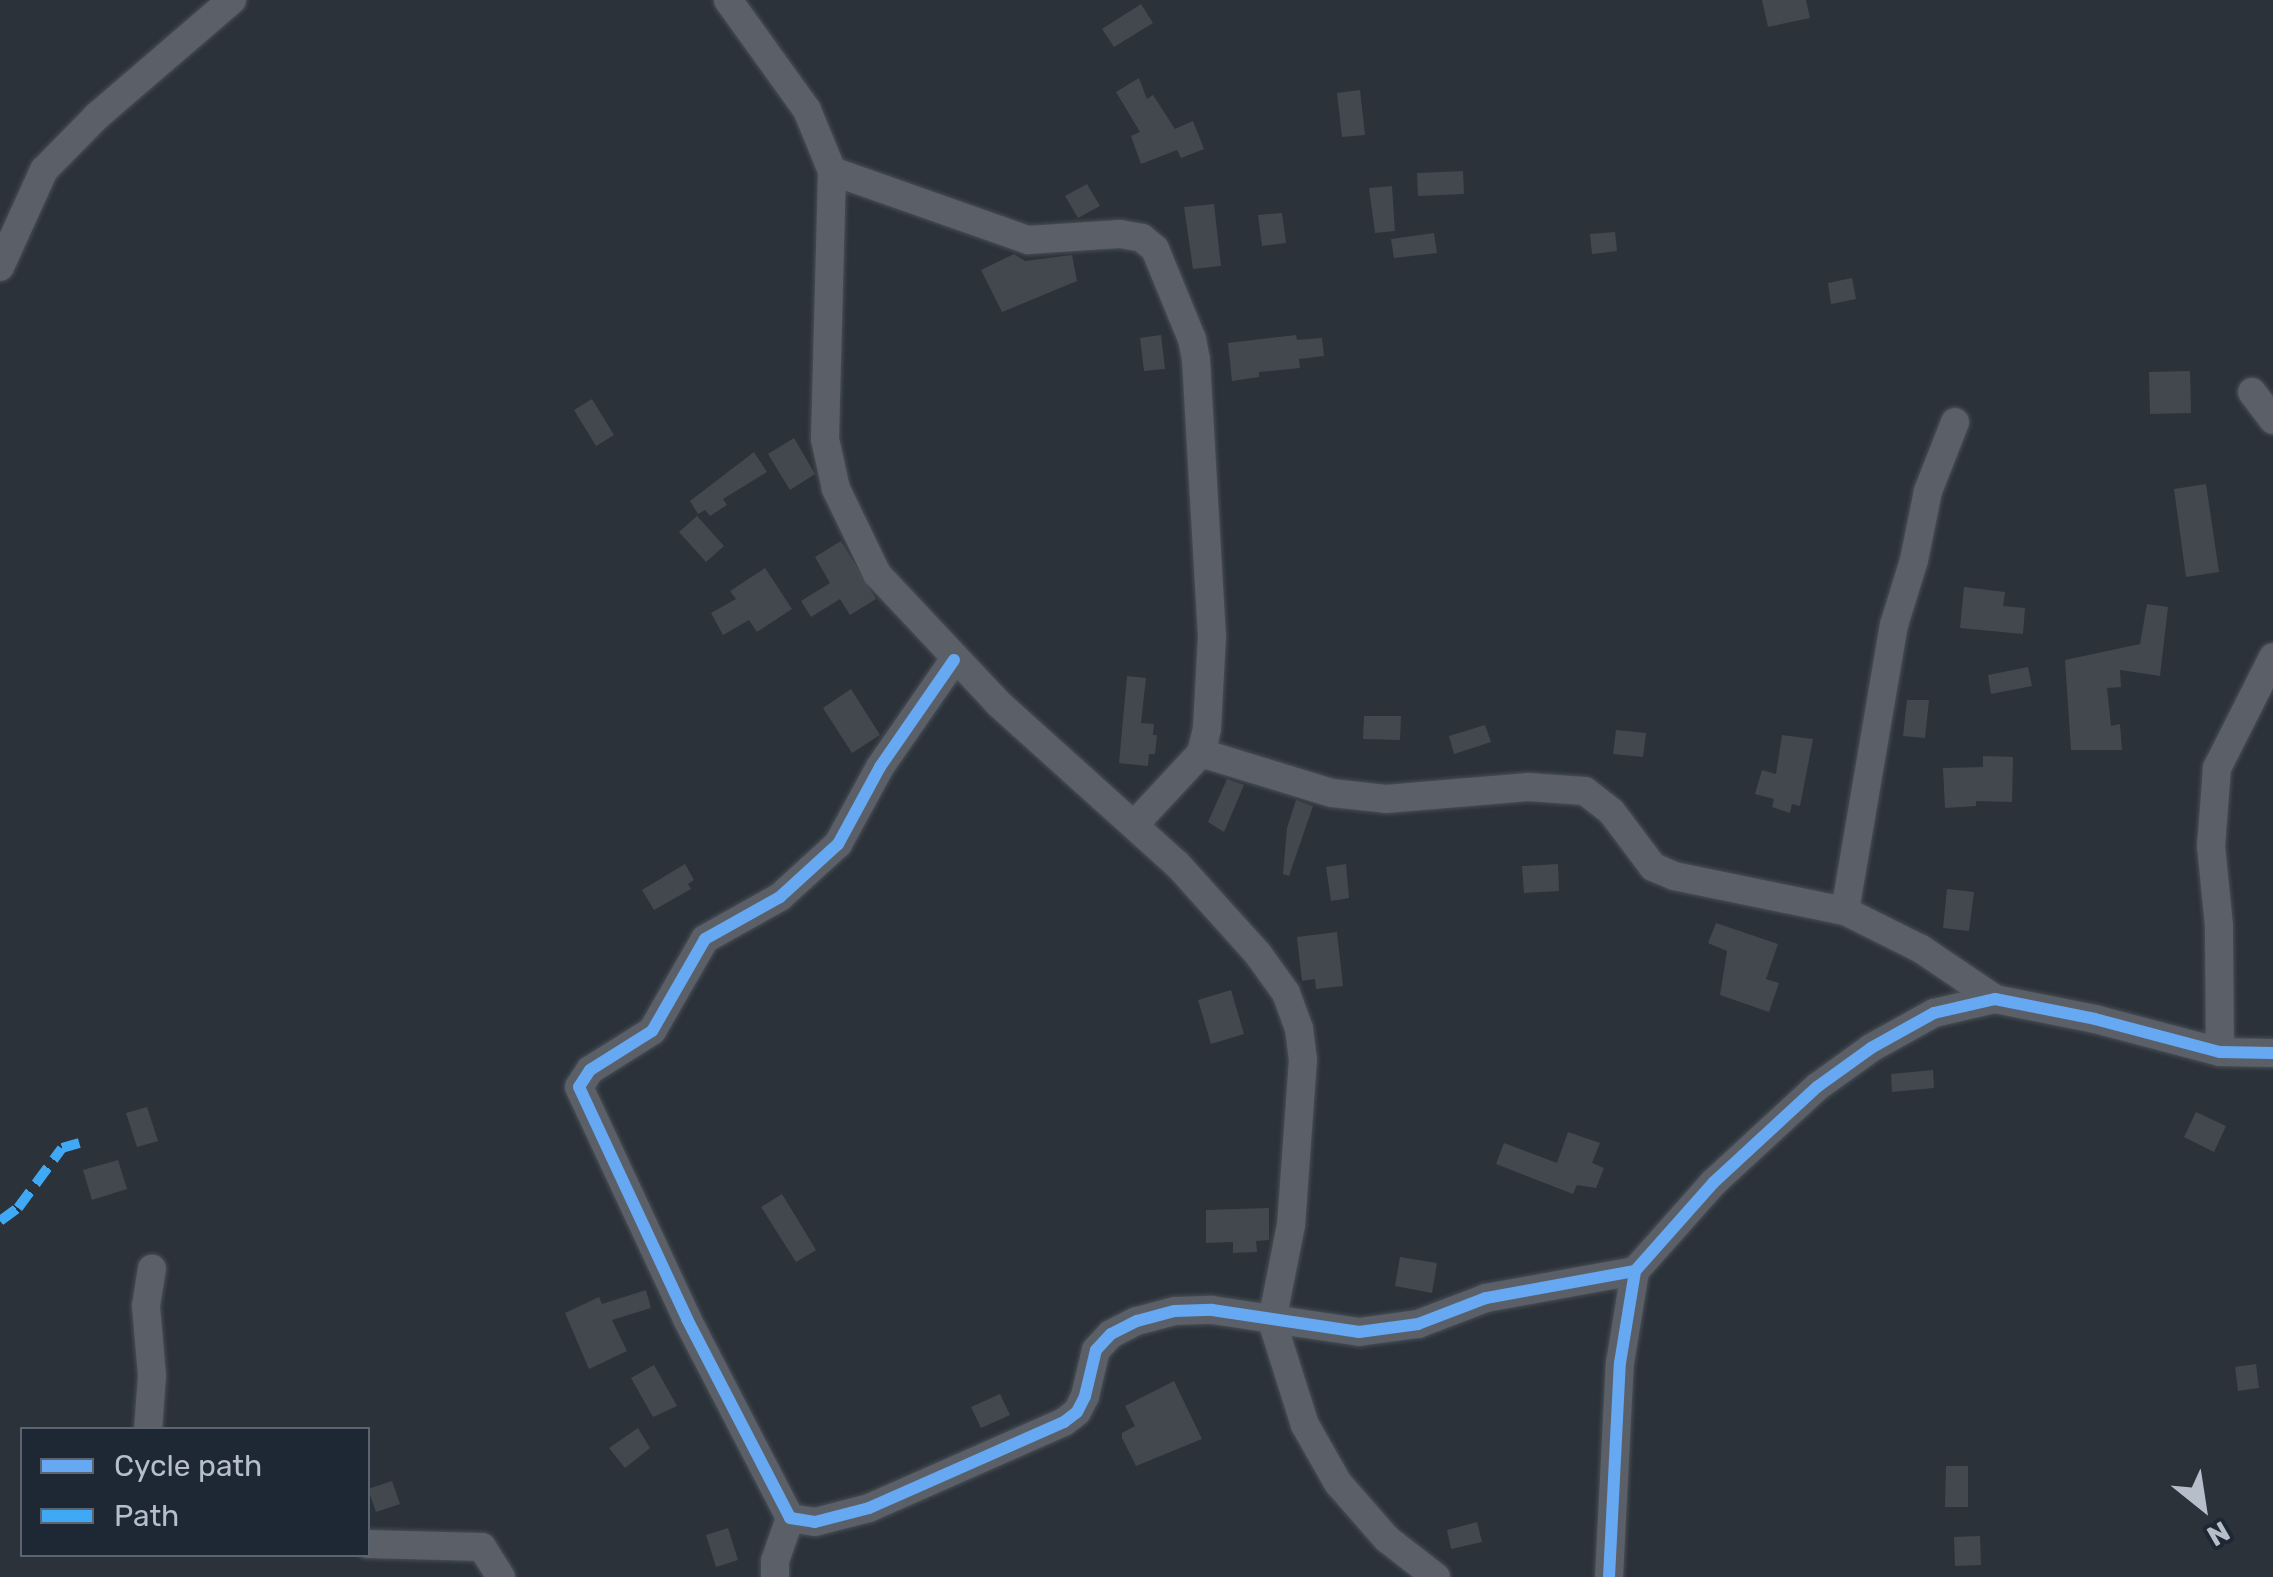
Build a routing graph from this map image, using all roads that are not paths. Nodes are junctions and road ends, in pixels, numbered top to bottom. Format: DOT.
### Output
graph roads {
  1 [pos="232,0"];
  2 [pos="728,0"];
  3 [pos="832,171"];
  4 [pos="0,267"];
  5 [pos="2252,392"];
  6 [pos="2273,420"];
  7 [pos="1955,422"];
  8 [pos="2273,657"];
  9 [pos="954,660"];
  10 [pos="1201,752"];
  11 [pos="1136,823"];
  12 [pos="1844,911"];
  13 [pos="1995,1000"];
  14 [pos="2220,1052"];
  15 [pos="2273,1054"];
  16 [pos="152,1268"];
  17 [pos="1635,1271"];
  18 [pos="1272,1321"];
  19 [pos="148,1427"];
  20 [pos="790,1518"];
  21 [pos="370,1544"];
  22 [pos="501,1577"];
  23 [pos="775,1577"];
  24 [pos="1436,1577"];
  25 [pos="1609,1577"];
  1 -- 4 [label="street"];
  2 -- 3 [label="street"];
  3 -- 9 [label="street"];
  3 -- 10 [label="street"];
  5 -- 6 [label="street"];
  7 -- 12 [label="street"];
  8 -- 14 [label="street"];
  9 -- 11 [label="street"];
  9 -- 20 [label="street"];
  10 -- 11 [label="street"];
  10 -- 12 [label="street"];
  11 -- 18 [label="street"];
  12 -- 13 [label="street"];
  13 -- 14 [label="street"];
  13 -- 17 [label="street"];
  14 -- 15 [label="street"];
  16 -- 19 [label="street"];
  17 -- 18 [label="street"];
  17 -- 25 [label="street"];
  18 -- 20 [label="street"];
  18 -- 24 [label="street"];
  20 -- 23 [label="street"];
  21 -- 22 [label="street"];
}
